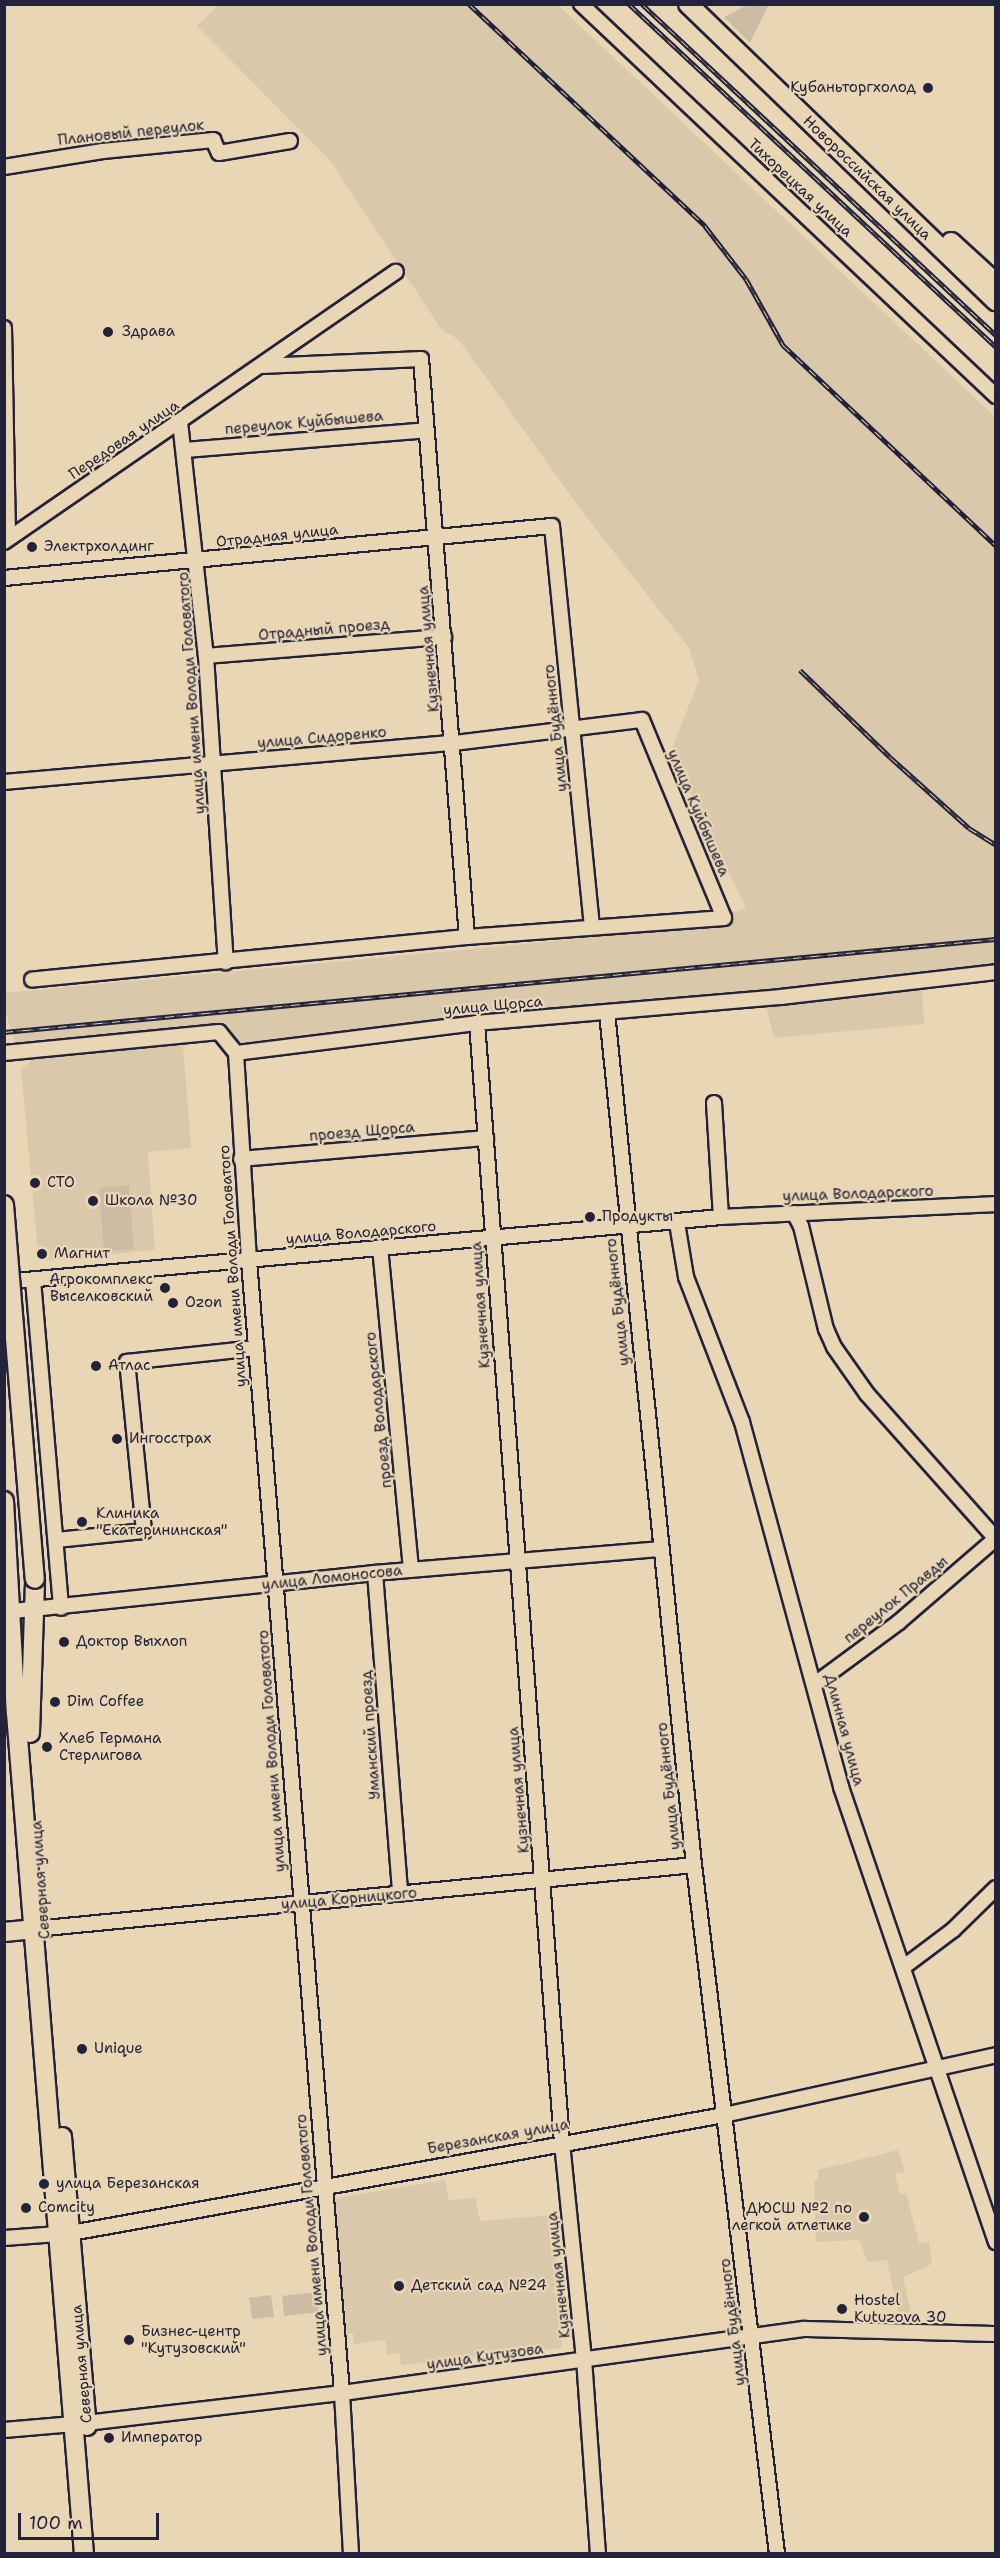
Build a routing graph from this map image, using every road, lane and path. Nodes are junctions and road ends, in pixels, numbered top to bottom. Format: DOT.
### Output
graph roads {
  1 [pos="581,4"];
  2 [pos="688,4"];
  3 [pos="705,4"];
  4 [pos="290,141"];
  5 [pos="4,167"];
  6 [pos="396,272"];
  7 [pos="996,283"];
  8 [pos="996,301"];
  9 [pos="4,328"];
  10 [pos="262,366"];
  11 [pos="996,396"];
  12 [pos="180,422"];
  13 [pos="426,430"];
  14 [pos="185,450"];
  15 [pos="552,526"];
  16 [pos="435,537"];
  17 [pos="6,540"];
  18 [pos="198,561"];
  19 [pos="4,578"];
  20 [pos="444,637"];
  21 [pos="206,656"];
  22 [pos="642,720"];
  23 [pos="573,730"];
  24 [pos="454,743"];
  25 [pos="213,763"];
  26 [pos="4,782"];
  27 [pos="592,927"];
  28 [pos="467,937"];
  29 [pos="226,962"];
  30 [pos="996,972"];
  31 [pos="32,980"];
  32 [pos="607,1013"];
  33 [pos="477,1023"];
  34 [pos="4,1053"];
  35 [pos="236,1053"];
  36 [pos="714,1103"];
  37 [pos="486,1138"];
  38 [pos="241,1159"];
  39 [pos="996,1204"];
  40 [pos="4,1206"];
  41 [pos="794,1213"];
  42 [pos="721,1217"];
  43 [pos="677,1223"];
  44 [pos="626,1228"];
  45 [pos="492,1238"];
  46 [pos="380,1247"];
  47 [pos="249,1261"];
  48 [pos="33,1280"];
  49 [pos="4,1282"];
  50 [pos="256,1347"];
  51 [pos="4,1502"];
  52 [pos="995,1539"];
  53 [pos="56,1540"];
  54 [pos="661,1549"];
  55 [pos="517,1560"];
  56 [pos="411,1570"];
  57 [pos="375,1573"];
  58 [pos="275,1584"];
  59 [pos="61,1608"];
  60 [pos="35,1610"];
  61 [pos="9,1612"];
  62 [pos="815,1684"];
  63 [pos="694,1865"];
  64 [pos="543,1881"];
  65 [pos="996,1888"];
  66 [pos="400,1894"];
  67 [pos="300,1903"];
  68 [pos="39,1928"];
  69 [pos="4,1932"];
  70 [pos="905,1966"];
  71 [pos="996,2055"];
  72 [pos="938,2068"];
  73 [pos="723,2115"];
  74 [pos="562,2143"];
  75 [pos="324,2185"];
  76 [pos="64,2234"];
  77 [pos="4,2238"];
  78 [pos="996,2242"];
  79 [pos="996,2334"];
  80 [pos="751,2336"];
  81 [pos="584,2359"];
  82 [pos="342,2393"];
  83 [pos="80,2423"];
  84 [pos="4,2430"];
  85 [pos="84,2553"];
  86 [pos="96,2553"];
  87 [pos="351,2553"];
  88 [pos="598,2553"];
  89 [pos="777,2553"];
  1 -- 11 [label="street, Тихорецкая улица"];
  2 -- 8 [label="main road, Новороссийская улица"];
  3 -- 7 [label="main road, Новороссийская улица"];
  4 -- 5 [label="street, Плановый переулок"];
  6 -- 10 [label="street, Передовая улица"];
  9 -- 17 [label="street"];
  10 -- 12 [label="street, Передовая улица"];
  10 -- 13 [label="street, Кузнечная улица"];
  12 -- 14 [label="street, улица имени Володи Головатого"];
  12 -- 17 [label="street, Передовая улица"];
  13 -- 14 [label="street, переулок Куйбышева"];
  13 -- 16 [label="street, Кузнечная улица"];
  14 -- 18 [label="street, улица имени Володи Головатого"];
  15 -- 16 [label="street, Отрадная улица"];
  15 -- 23 [label="street, улица Будённого"];
  16 -- 18 [label="street, Отрадная улица"];
  16 -- 20 [label="street, Кузнечная улица"];
  18 -- 19 [label="street, Отрадная улица"];
  18 -- 21 [label="street, улица имени Володи Головатого"];
  20 -- 21 [label="street, Отрадный проезд"];
  20 -- 24 [label="street, Кузнечная улица"];
  21 -- 25 [label="street, улица имени Володи Головатого"];
  22 -- 23 [label="street, улица Сидоренко"];
  22 -- 27 [label="street, улица Куйбышева"];
  23 -- 24 [label="street, улица Сидоренко"];
  23 -- 27 [label="street, улица Будённого"];
  24 -- 25 [label="street, улица Сидоренко"];
  24 -- 28 [label="street, Кузнечная улица"];
  25 -- 26 [label="street, улица Сидоренко"];
  25 -- 29 [label="street, улица имени Володи Головатого"];
  27 -- 28 [label="street"];
  28 -- 29 [label="street"];
  29 -- 31 [label="street"];
  30 -- 32 [label="street, улица Щорса"];
  32 -- 33 [label="street, улица Щорса"];
  32 -- 44 [label="street, улица Будённого"];
  33 -- 35 [label="street, улица Щорса"];
  33 -- 37 [label="street, Кузнечная улица"];
  34 -- 35 [label="street"];
  35 -- 38 [label="street, улица имени Володи Головатого"];
  36 -- 42 [label="street"];
  37 -- 38 [label="street, проезд Щорса"];
  37 -- 45 [label="street, Кузнечная улица"];
  38 -- 47 [label="street, улица имени Володи Головатого"];
  39 -- 41 [label="street, улица Володарского"];
  40 -- 60 [label="main road, Северная улица, bridge"];
  41 -- 42 [label="street, улица Володарского"];
  41 -- 52 [label="street"];
  42 -- 43 [label="street, улица Володарского"];
  43 -- 44 [label="street, улица Володарского"];
  43 -- 62 [label="street, Длинная улица"];
  44 -- 45 [label="street, улица Володарского"];
  44 -- 54 [label="street, улица Будённого"];
  45 -- 46 [label="street, улица Володарского"];
  45 -- 55 [label="street, Кузнечная улица"];
  46 -- 47 [label="street, улица Володарского"];
  46 -- 56 [label="street, проезд Володарского"];
  47 -- 48 [label="street, улица Володарского"];
  47 -- 50 [label="street, улица имени Володи Головатого"];
  48 -- 49 [label="street, улица Володарского"];
  48 -- 53 [label="street"];
  50 -- 53 [label="street"];
  50 -- 58 [label="street, улица имени Володи Головатого"];
  51 -- 61 [label="main road, Северная улица"];
  52 -- 62 [label="street, переулок Правды"];
  53 -- 59 [label="street"];
  54 -- 55 [label="street, улица Ломоносова"];
  54 -- 63 [label="street, улица Будённого"];
  55 -- 56 [label="street, улица Ломоносова"];
  55 -- 64 [label="street, Кузнечная улица"];
  56 -- 57 [label="street, улица Ломоносова"];
  57 -- 58 [label="street, улица Ломоносова"];
  57 -- 66 [label="street, Уманский проезд"];
  58 -- 59 [label="street, улица Ломоносова"];
  58 -- 67 [label="street, улица имени Володи Головатого"];
  59 -- 60 [label="street, улица Ломоносова"];
  60 -- 61 [label="street, улица Ломоносова"];
  60 -- 68 [label="main road, Северная улица"];
  61 -- 68 [label="main road, Северная улица"];
  62 -- 70 [label="street, Длинная улица"];
  63 -- 64 [label="street, улица Корницкого"];
  63 -- 73 [label="street, улица Будённого"];
  64 -- 66 [label="street, улица Корницкого"];
  64 -- 74 [label="street, Кузнечная улица"];
  65 -- 70 [label="street"];
  66 -- 67 [label="street, улица Корницкого"];
  67 -- 68 [label="street, улица Корницкого"];
  67 -- 75 [label="street, улица имени Володи Головатого"];
  68 -- 69 [label="main road, улица Корницкого"];
  68 -- 76 [label="main road, Северная улица"];
  70 -- 72 [label="street, Длинная улица"];
  71 -- 72 [label="street, Березанская улица"];
  72 -- 73 [label="street, Березанская улица"];
  72 -- 78 [label="street, Длинная улица"];
  73 -- 74 [label="street, Березанская улица"];
  73 -- 80 [label="street, улица Будённого"];
  74 -- 75 [label="street, Березанская улица"];
  74 -- 81 [label="street, Кузнечная улица"];
  75 -- 76 [label="street, Березанская улица"];
  75 -- 82 [label="street, улица имени Володи Головатого"];
  76 -- 77 [label="street, Березанская улица"];
  76 -- 83 [label="main road, Северная улица"];
  79 -- 80 [label="street, улица Кутузова"];
  80 -- 81 [label="street, улица Кутузова"];
  80 -- 89 [label="street, улица Будённого"];
  81 -- 82 [label="street, улица Кутузова"];
  81 -- 88 [label="street, Кузнечная улица"];
  82 -- 83 [label="street, улица Кутузова"];
  82 -- 87 [label="street, улица имени Володи Головатого"];
  83 -- 84 [label="street, улица Кутузова"];
  83 -- 85 [label="main road, Северная улица"];
  83 -- 86 [label="main road, Северная улица"];
}
